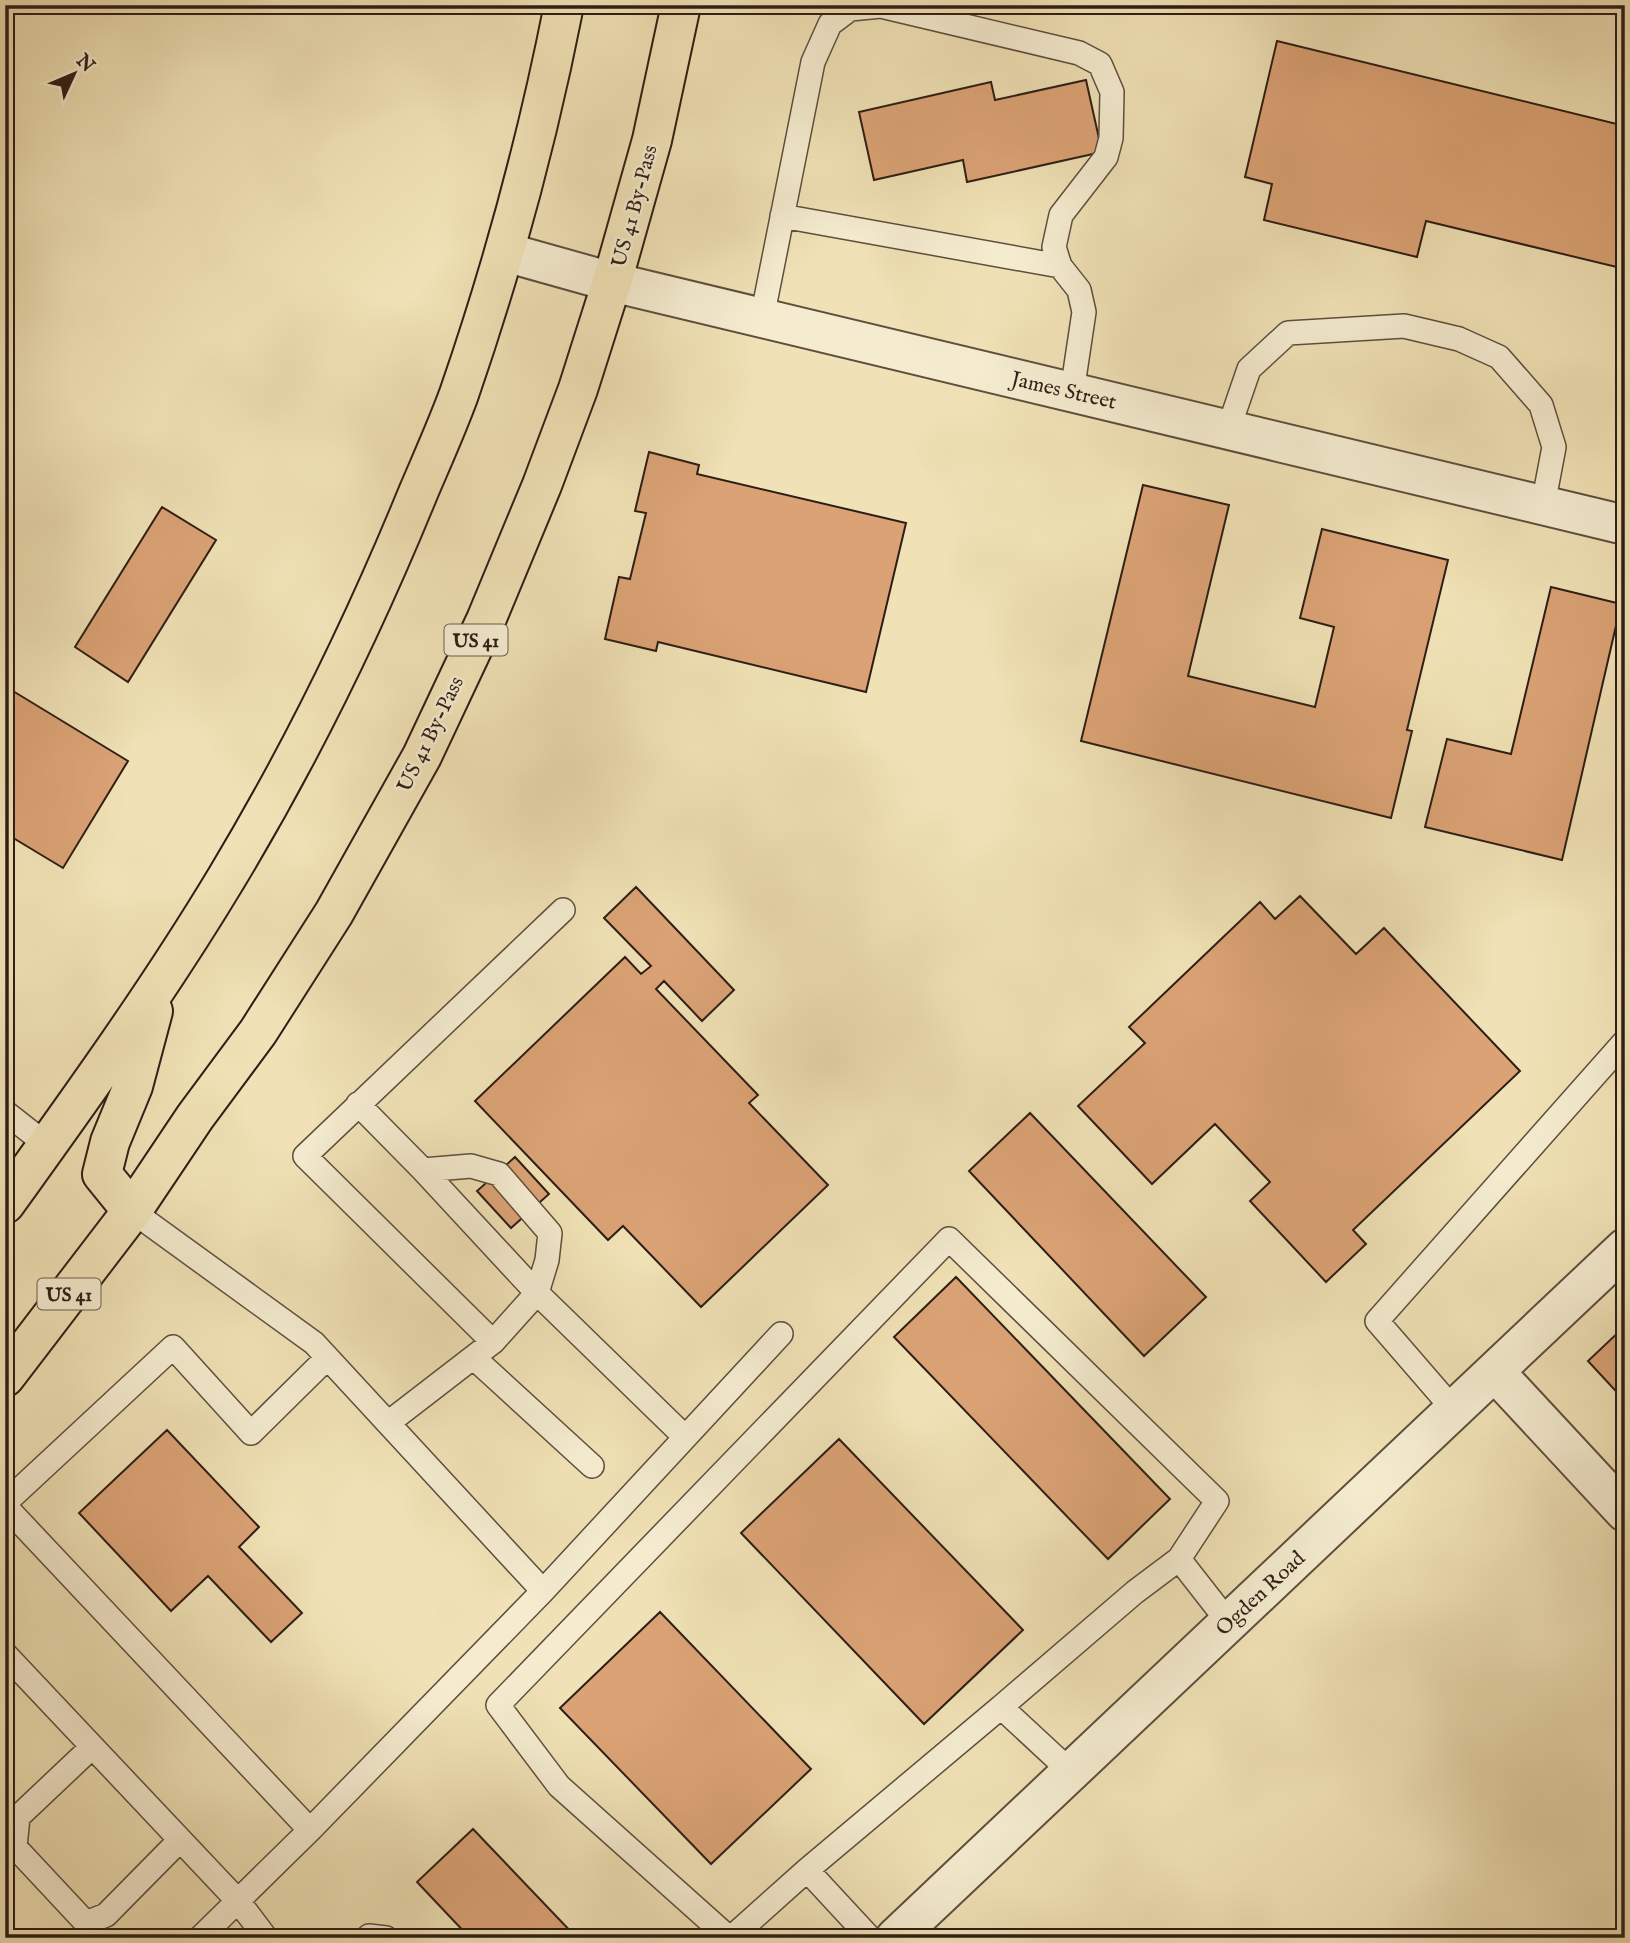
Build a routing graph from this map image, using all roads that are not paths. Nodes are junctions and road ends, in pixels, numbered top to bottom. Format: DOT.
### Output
graph roads {
  1 [pos="564,5"];
  2 [pos="681,5"];
  3 [pos="782,216"];
  4 [pos="505,252"];
  5 [pos="1060,266"];
  6 [pos="612,282"];
  7 [pos="762,318"];
  8 [pos="1072,392"];
  9 [pos="1228,430"];
  10 [pos="1543,505"];
  11 [pos="1625,525"];
  12 [pos="562,910"];
  13 [pos="162,979"];
  14 [pos="1625,1041"];
  15 [pos="358,1104"];
  16 [pos="5,1112"];
  17 [pos="47,1145"];
  18 [pos="423,1170"];
  19 [pos="5,1205"];
  20 [pos="132,1211"];
  21 [pos="1625,1248"];
  22 [pos="537,1293"];
  23 [pos="781,1334"];
  24 [pos="493,1342"];
  25 [pos="327,1358"];
  26 [pos="474,1358"];
  27 [pos="1495,1372"];
  28 [pos="5,1377"];
  29 [pos="1454,1410"];
  30 [pos="388,1423"];
  31 [pos="685,1437"];
  32 [pos="592,1466"];
  33 [pos="5,1504"];
  34 [pos="1625,1512"];
  35 [pos="1179,1559"];
  36 [pos="542,1591"];
  37 [pos="1229,1623"];
  38 [pos="5,1654"];
  39 [pos="1001,1707"];
  40 [pos="92,1747"];
  41 [pos="1071,1772"];
  42 [pos="310,1830"];
  43 [pos="180,1840"];
  44 [pos="807,1870"];
  45 [pos="238,1901"];
  46 [pos="200,1938"];
  47 [pos="266,1938"];
  48 [pos="367,1938"];
  49 [pos="386,1938"];
  50 [pos="730,1938"];
  51 [pos="870,1938"];
  52 [pos="895,1938"];
  1 -- 4 [label="main road"];
  2 -- 6 [label="main road, US 41 By-Pass / US 41"];
  3 -- 5 [label="lane"];
  3 -- 5 [label="lane"];
  3 -- 7 [label="lane"];
  4 -- 6 [label="street, James Street"];
  4 -- 13 [label="main road"];
  5 -- 8 [label="lane"];
  6 -- 7 [label="street, James Street"];
  6 -- 20 [label="main road, US 41 By-Pass / US 41"];
  7 -- 8 [label="street, James Street"];
  8 -- 9 [label="street, James Street"];
  9 -- 10 [label="street, James Street"];
  9 -- 10 [label="lane"];
  10 -- 11 [label="street, James Street"];
  12 -- 15 [label="lane"];
  13 -- 17 [label="main road"];
  13 -- 20 [label="main road"];
  14 -- 29 [label="lane"];
  15 -- 18 [label="lane"];
  15 -- 24 [label="lane"];
  16 -- 17 [label="lane"];
  17 -- 19 [label="main road"];
  18 -- 22 [label="lane"];
  18 -- 22 [label="lane"];
  20 -- 25 [label="lane"];
  20 -- 28 [label="main road, US 41 By-Pass / US 41"];
  21 -- 27 [label="street, Ogden Road"];
  22 -- 24 [label="lane"];
  22 -- 31 [label="lane"];
  23 -- 31 [label="lane"];
  24 -- 26 [label="lane"];
  25 -- 30 [label="lane"];
  25 -- 33 [label="lane"];
  26 -- 30 [label="lane"];
  26 -- 32 [label="lane"];
  27 -- 29 [label="street, Ogden Road"];
  27 -- 34 [label="street"];
  29 -- 37 [label="street, Ogden Road"];
  30 -- 36 [label="lane"];
  31 -- 36 [label="lane"];
  33 -- 42 [label="lane"];
  35 -- 37 [label="lane"];
  35 -- 39 [label="lane"];
  35 -- 50 [label="lane"];
  36 -- 42 [label="lane"];
  37 -- 41 [label="street, Ogden Road"];
  38 -- 40 [label="lane"];
  39 -- 41 [label="lane"];
  39 -- 44 [label="lane"];
  40 -- 43 [label="lane"];
  40 -- 43 [label="lane"];
  41 -- 52 [label="street, Ogden Road"];
  42 -- 45 [label="lane"];
  43 -- 45 [label="lane"];
  44 -- 50 [label="lane"];
  44 -- 51 [label="lane"];
  45 -- 46 [label="lane"];
  45 -- 47 [label="lane"];
  48 -- 49 [label="lane"];
}
